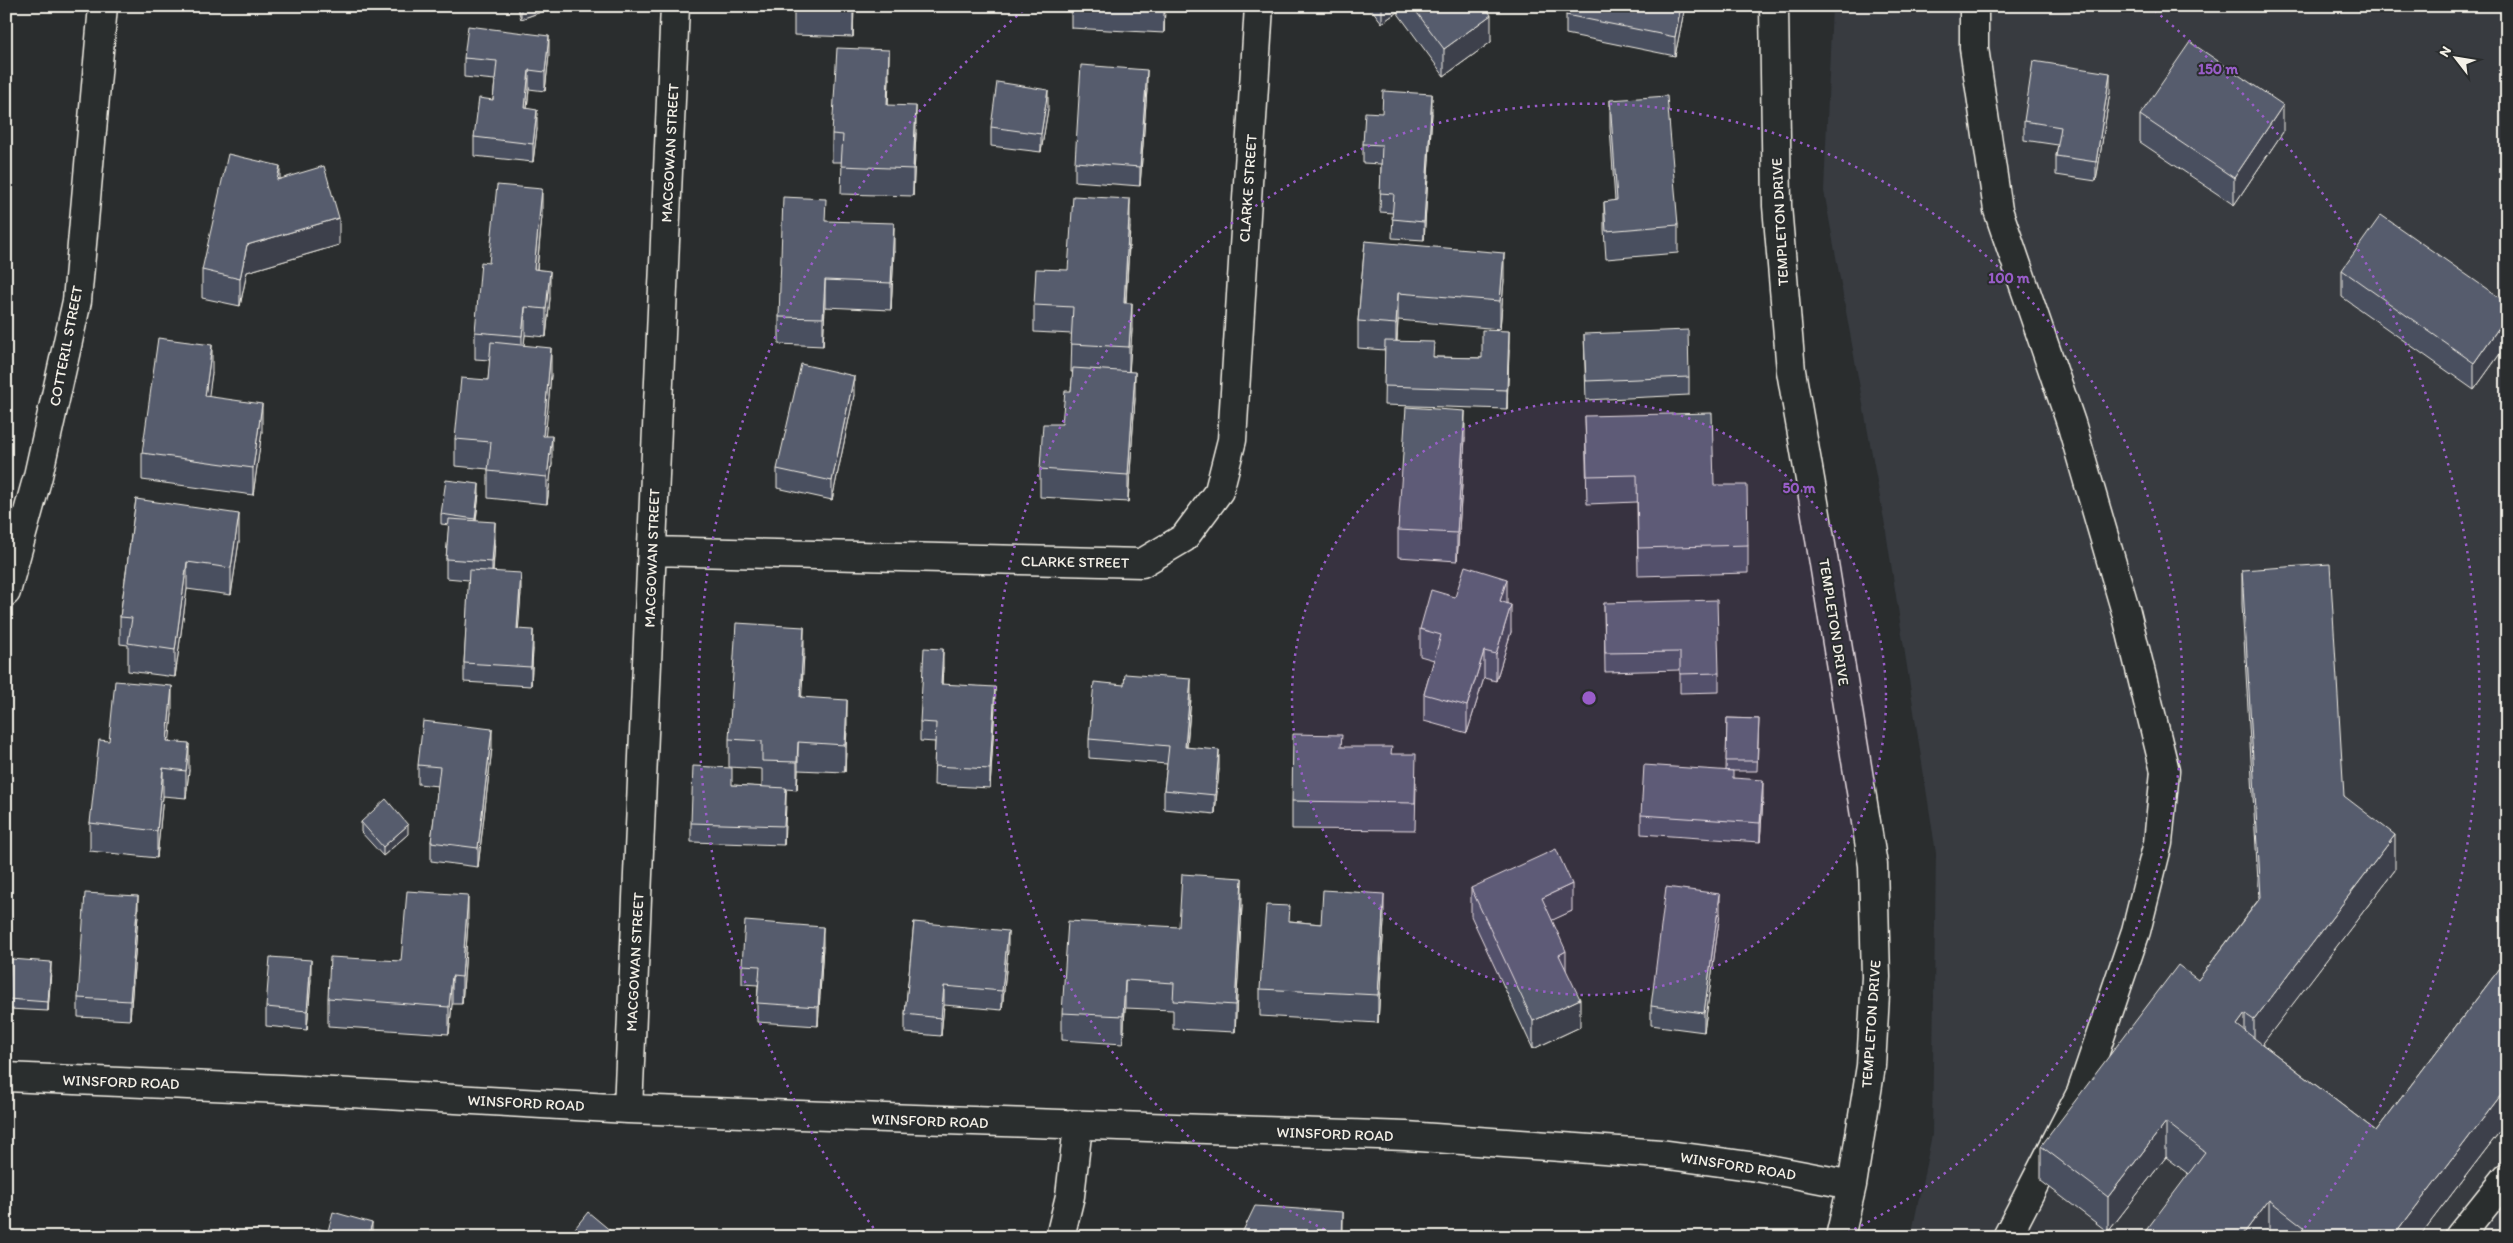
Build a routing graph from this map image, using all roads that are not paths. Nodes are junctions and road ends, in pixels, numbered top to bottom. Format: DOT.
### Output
graph roads {
  1 [pos="103,6"];
  2 [pos="675,6"];
  3 [pos="1259,6"];
  4 [pos="1774,6"];
  5 [pos="1974,6"];
  6 [pos="652,551"];
  7 [pos="6,592"];
  8 [pos="6,1077"];
  9 [pos="628,1109"];
  10 [pos="1078,1126"];
  11 [pos="2507,1177"];
  12 [pos="1852,1185"];
  13 [pos="1060,1237"];
  14 [pos="1840,1237"];
  15 [pos="2007,1237"];
  16 [pos="2459,1237"];
  1 -- 7 [label="street, COTTERIL STREET"];
  2 -- 6 [label="street, MACGOWAN STREET"];
  3 -- 6 [label="street, CLARKE STREET"];
  4 -- 12 [label="street, TEMPLETON DRIVE"];
  5 -- 15 [label="street"];
  6 -- 9 [label="street, MACGOWAN STREET"];
  8 -- 9 [label="street, WINSFORD ROAD"];
  9 -- 10 [label="street, WINSFORD ROAD"];
  10 -- 12 [label="street, WINSFORD ROAD"];
  10 -- 13 [label="street"];
  11 -- 16 [label="street"];
  12 -- 14 [label="street, TEMPLETON DRIVE"];
}
